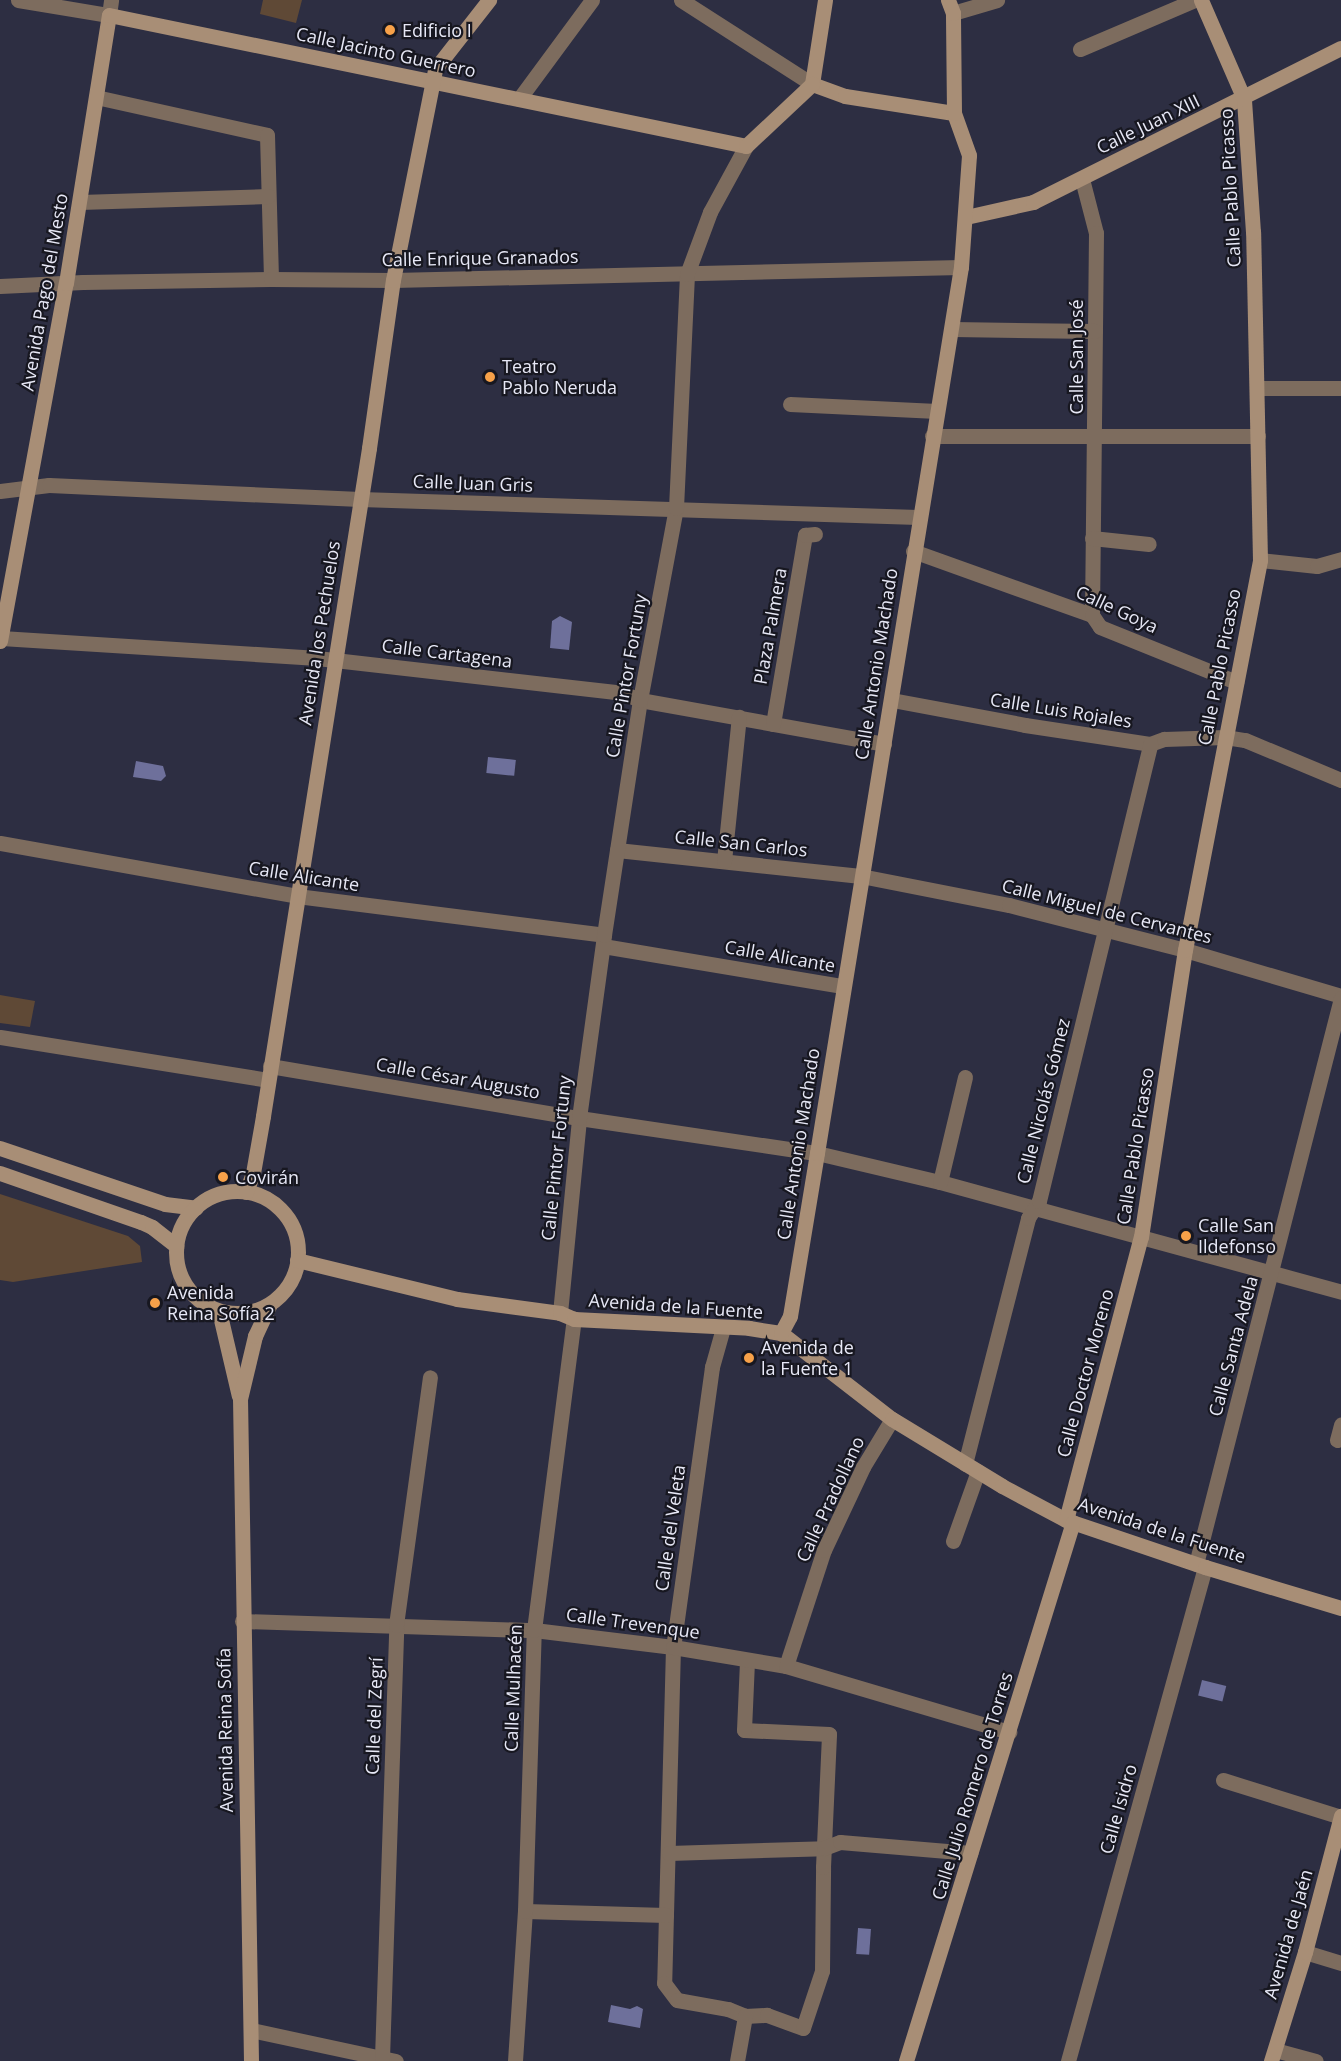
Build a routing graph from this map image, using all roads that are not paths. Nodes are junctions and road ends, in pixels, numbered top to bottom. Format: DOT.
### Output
graph roads {
  1 [pos="18,0"];
  2 [pos="489,0"];
  3 [pos="592,0"];
  4 [pos="681,0"];
  5 [pos="825,0"];
  6 [pos="997,0"];
  7 [pos="1195,0"];
  8 [pos="1201,0"];
  9 [pos="950,6"];
  10 [pos="110,7"];
  11 [pos="1341,48"];
  12 [pos="1080,49"];
  13 [pos="433,81"];
  14 [pos="812,84"];
  15 [pos="96,98"];
  16 [pos="519,99"];
  17 [pos="1244,99"];
  18 [pos="954,113"];
  19 [pos="746,146"];
  20 [pos="1082,178"];
  21 [pos="268,196"];
  22 [pos="80,202"];
  23 [pos="966,217"];
  24 [pos="961,267"];
  25 [pos="687,273"];
  26 [pos="271,279"];
  27 [pos="393,280"];
  28 [pos="66,283"];
  29 [pos="0,286"];
  30 [pos="952,329"];
  31 [pos="1095,331"];
  32 [pos="1257,388"];
  33 [pos="1341,388"];
  34 [pos="790,404"];
  35 [pos="937,411"];
  36 [pos="932,436"];
  37 [pos="1095,436"];
  38 [pos="1258,436"];
  39 [pos="27,488"];
  40 [pos="0,491"];
  41 [pos="360,499"];
  42 [pos="676,508"];
  43 [pos="918,517"];
  44 [pos="810,535"];
  45 [pos="1092,538"];
  46 [pos="1149,544"];
  47 [pos="913,551"];
  48 [pos="1260,560"];
  49 [pos="1341,560"];
  50 [pos="1092,615"];
  51 [pos="0,639"];
  52 [pos="334,660"];
  53 [pos="1236,682"];
  54 [pos="640,700"];
  55 [pos="892,700"];
  56 [pos="739,717"];
  57 [pos="773,724"];
  58 [pos="1225,736"];
  59 [pos="884,744"];
  60 [pos="1150,744"];
  61 [pos="1341,780"];
  62 [pos="0,843"];
  63 [pos="617,850"];
  64 [pos="724,861"];
  65 [pos="861,876"];
  66 [pos="297,896"];
  67 [pos="1105,929"];
  68 [pos="603,940"];
  69 [pos="1185,950"];
  70 [pos="843,986"];
  71 [pos="1341,997"];
  72 [pos="0,1038"];
  73 [pos="269,1073"];
  74 [pos="964,1077"];
  75 [pos="579,1118"];
  76 [pos="0,1148"];
  77 [pos="817,1152"];
  78 [pos="0,1173"];
  79 [pos="940,1182"];
  80 [pos="246,1192"];
  81 [pos="196,1208"];
  82 [pos="1034,1208"];
  83 [pos="1141,1237"];
  84 [pos="176,1246"];
  85 [pos="297,1260"];
  86 [pos="1273,1273"];
  87 [pos="1341,1292"];
  88 [pos="270,1304"];
  89 [pos="219,1311"];
  90 [pos="567,1316"];
  91 [pos="723,1328"];
  92 [pos="781,1333"];
  93 [pos="430,1377"];
  94 [pos="240,1399"];
  95 [pos="892,1419"];
  96 [pos="1341,1425"];
  97 [pos="1337,1440"];
  98 [pos="971,1468"];
  99 [pos="1070,1521"];
  100 [pos="953,1541"];
  101 [pos="1200,1565"];
  102 [pos="1341,1608"];
  103 [pos="243,1621"];
  104 [pos="396,1625"];
  105 [pos="534,1630"];
  106 [pos="673,1647"];
  107 [pos="747,1660"];
  108 [pos="786,1666"];
  109 [pos="1009,1732"];
  110 [pos="1223,1780"];
  111 [pos="1341,1816"];
  112 [pos="824,1848"];
  113 [pos="669,1853"];
  114 [pos="971,1853"];
  115 [pos="525,1911"];
  116 [pos="666,1915"];
  117 [pos="1305,1952"];
  118 [pos="1341,1963"];
  119 [pos="745,2016"];
  120 [pos="251,2030"];
  121 [pos="1273,2055"];
  122 [pos="389,2060"];
  123 [pos="251,2061"];
  124 [pos="516,2061"];
  125 [pos="737,2061"];
  126 [pos="906,2061"];
  127 [pos="1068,2061"];
  128 [pos="1316,2061"];
  1 -- 10 [label="street, Calle Jacinto Guerrero"];
  2 -- 13 [label="street, Avenida los Pechuelos"];
  3 -- 16 [label="street"];
  4 -- 14 [label="street"];
  5 -- 14 [label="street"];
  6 -- 9 [label="street"];
  7 -- 12 [label="street"];
  8 -- 17 [label="street, Calle Pablo Picasso"];
  9 -- 18 [label="street, Calle Antonio Machado"];
  10 -- 13 [label="street, Calle Jacinto Guerrero"];
  10 -- 15 [label="street, Avenida Pago del Mesto"];
  11 -- 17 [label="street, Calle Juan XIII"];
  13 -- 16 [label="street, Calle Jacinto Guerrero"];
  13 -- 27 [label="street, Avenida los Pechuelos"];
  14 -- 18 [label="street"];
  14 -- 19 [label="street, Calle Pintor Fortuny"];
  15 -- 21 [label="street"];
  15 -- 22 [label="street, Avenida Pago del Mesto"];
  16 -- 19 [label="street, Calle Jacinto Guerrero"];
  17 -- 20 [label="street, Calle Juan XIII"];
  17 -- 32 [label="street, Calle Pablo Picasso"];
  18 -- 23 [label="street, Calle Antonio Machado"];
  19 -- 25 [label="street, Calle Pintor Fortuny"];
  20 -- 23 [label="street, Calle Juan XIII"];
  20 -- 31 [label="street, Calle San José"];
  21 -- 22 [label="street"];
  21 -- 26 [label="street"];
  22 -- 28 [label="street, Avenida Pago del Mesto"];
  23 -- 24 [label="street, Calle Antonio Machado"];
  24 -- 25 [label="street, Calle Enrique Granados"];
  24 -- 30 [label="street, Calle Antonio Machado"];
  25 -- 27 [label="street, Calle Enrique Granados"];
  25 -- 42 [label="street, Calle Pintor Fortuny"];
  26 -- 27 [label="street, Calle Enrique Granados"];
  26 -- 28 [label="street, Calle Enrique Granados"];
  27 -- 41 [label="street, Avenida los Pechuelos"];
  28 -- 29 [label="street, Calle Enrique Granados"];
  28 -- 39 [label="street, Avenida Pago del Mesto"];
  30 -- 31 [label="street"];
  30 -- 35 [label="street, Calle Antonio Machado"];
  31 -- 37 [label="street, Calle San José"];
  32 -- 33 [label="street"];
  32 -- 38 [label="street, Calle Pablo Picasso"];
  34 -- 35 [label="street"];
  35 -- 36 [label="street, Calle Antonio Machado"];
  36 -- 37 [label="street"];
  36 -- 43 [label="street, Calle Antonio Machado"];
  37 -- 38 [label="street"];
  37 -- 45 [label="street, Calle San José"];
  38 -- 48 [label="street, Calle Pablo Picasso"];
  39 -- 40 [label="street, Calle Juan Gris"];
  39 -- 41 [label="street, Calle Juan Gris"];
  39 -- 51 [label="street, Avenida Pago del Mesto"];
  41 -- 42 [label="street, Calle Juan Gris"];
  41 -- 52 [label="street, Avenida los Pechuelos"];
  42 -- 43 [label="street, Calle Juan Gris"];
  42 -- 54 [label="street, Calle Pintor Fortuny"];
  43 -- 47 [label="street, Calle Antonio Machado"];
  44 -- 57 [label="street, Plaza Palmera"];
  45 -- 46 [label="street"];
  45 -- 50 [label="street, Calle San José"];
  47 -- 50 [label="street, Calle Goya"];
  47 -- 55 [label="street, Calle Antonio Machado"];
  48 -- 49 [label="street"];
  48 -- 53 [label="street, Calle Pablo Picasso"];
  50 -- 53 [label="street, Calle Goya"];
  51 -- 52 [label="street, Calle Cartagena"];
  52 -- 54 [label="street, Calle Cartagena"];
  52 -- 66 [label="street, Avenida los Pechuelos"];
  53 -- 58 [label="street, Calle Pablo Picasso"];
  54 -- 56 [label="street, Calle Cartagena"];
  54 -- 63 [label="street, Calle Pintor Fortuny"];
  55 -- 59 [label="street, Calle Antonio Machado"];
  55 -- 60 [label="street, Calle Luis Rojales"];
  56 -- 57 [label="street, Calle Cartagena"];
  56 -- 64 [label="street"];
  57 -- 59 [label="street, Calle Cartagena"];
  58 -- 60 [label="street, Calle Luis Rojales"];
  58 -- 61 [label="street, Calle Luis Rojales"];
  58 -- 69 [label="street, Calle Pablo Picasso"];
  59 -- 65 [label="street, Calle Antonio Machado"];
  60 -- 67 [label="street, Calle Nicolás Gómez"];
  62 -- 66 [label="street, Calle Alicante"];
  63 -- 64 [label="street, Calle San Carlos"];
  63 -- 68 [label="street, Calle Pintor Fortuny"];
  64 -- 65 [label="street, Calle San Carlos"];
  65 -- 67 [label="street, Calle Miguel de Cervantes"];
  65 -- 70 [label="street, Calle Antonio Machado"];
  66 -- 68 [label="street, Calle Alicante"];
  66 -- 73 [label="street, Avenida los Pechuelos"];
  67 -- 69 [label="street, Calle Miguel de Cervantes"];
  67 -- 82 [label="street, Calle Nicolás Gómez"];
  68 -- 70 [label="street, Calle Alicante"];
  68 -- 75 [label="street, Calle Pintor Fortuny"];
  69 -- 71 [label="street, Calle Miguel de Cervantes"];
  69 -- 83 [label="street, Calle Pablo Picasso"];
  70 -- 77 [label="street, Calle Antonio Machado"];
  71 -- 86 [label="street, Calle Santa Adela"];
  72 -- 73 [label="street, Calle César Augusto"];
  73 -- 75 [label="street, Calle César Augusto"];
  73 -- 80 [label="street, Avenida los Pechuelos"];
  74 -- 79 [label="street"];
  75 -- 77 [label="street, Calle César Augusto"];
  75 -- 90 [label="street, Calle Pintor Fortuny"];
  76 -- 81 [label="street"];
  77 -- 79 [label="street"];
  77 -- 92 [label="street, Calle Antonio Machado"];
  78 -- 84 [label="street"];
  79 -- 82 [label="street"];
  80 -- 81 [label="street"];
  80 -- 85 [label="street"];
  81 -- 84 [label="street"];
  82 -- 83 [label="street"];
  82 -- 98 [label="street, Calle Nicolás Gómez"];
  83 -- 86 [label="street"];
  83 -- 99 [label="street, Calle Doctor Moreno"];
  84 -- 89 [label="street"];
  85 -- 88 [label="street"];
  85 -- 90 [label="street, Avenida de la Fuente"];
  86 -- 87 [label="street"];
  86 -- 101 [label="street, Calle Santa Adela"];
  88 -- 89 [label="street"];
  88 -- 94 [label="street, Avenida Reina Sofía"];
  89 -- 94 [label="street, Avenida Reina Sofía"];
  90 -- 91 [label="street, Avenida de la Fuente"];
  90 -- 105 [label="street, Calle Mulhacén"];
  91 -- 92 [label="street, Avenida de la Fuente"];
  91 -- 106 [label="street, Calle del Veleta"];
  92 -- 95 [label="street, Avenida de la Fuente"];
  93 -- 104 [label="street, Calle del Zegrí"];
  94 -- 103 [label="street, Avenida Reina Sofía"];
  95 -- 98 [label="street, Avenida de la Fuente"];
  95 -- 108 [label="street, Calle Pradollano"];
  96 -- 97 [label="street"];
  98 -- 99 [label="street, Avenida de la Fuente"];
  98 -- 100 [label="street"];
  99 -- 101 [label="street, Avenida de la Fuente"];
  99 -- 109 [label="street, Calle Julio Romero de Torres"];
  101 -- 102 [label="street, Avenida de la Fuente"];
  101 -- 127 [label="street, Calle Isidro"];
  103 -- 104 [label="street, Calle Trevenque"];
  103 -- 120 [label="street, Avenida Reina Sofía"];
  104 -- 105 [label="street, Calle Trevenque"];
  104 -- 122 [label="street, Calle del Zegrí"];
  105 -- 106 [label="street, Calle Trevenque"];
  105 -- 115 [label="street, Calle Mulhacén"];
  106 -- 107 [label="street, Calle Trevenque"];
  106 -- 113 [label="street, Calle del Veleta"];
  107 -- 108 [label="street, Calle Trevenque"];
  107 -- 112 [label="street"];
  108 -- 109 [label="street, Calle Trevenque"];
  109 -- 114 [label="street, Calle Julio Romero de Torres"];
  110 -- 111 [label="street"];
  111 -- 117 [label="street, Avenida de Jaén"];
  112 -- 113 [label="street"];
  112 -- 114 [label="street"];
  112 -- 119 [label="street"];
  113 -- 116 [label="street, Calle del Veleta"];
  114 -- 126 [label="street, Calle Julio Romero de Torres"];
  115 -- 116 [label="street"];
  115 -- 124 [label="street, Calle Mulhacén"];
  116 -- 119 [label="street, Calle del Veleta"];
  117 -- 118 [label="street"];
  117 -- 121 [label="street, Avenida de Jaén"];
  119 -- 125 [label="street"];
  120 -- 122 [label="street"];
  120 -- 123 [label="street, Avenida Reina Sofía"];
  121 -- 128 [label="street"];
}
